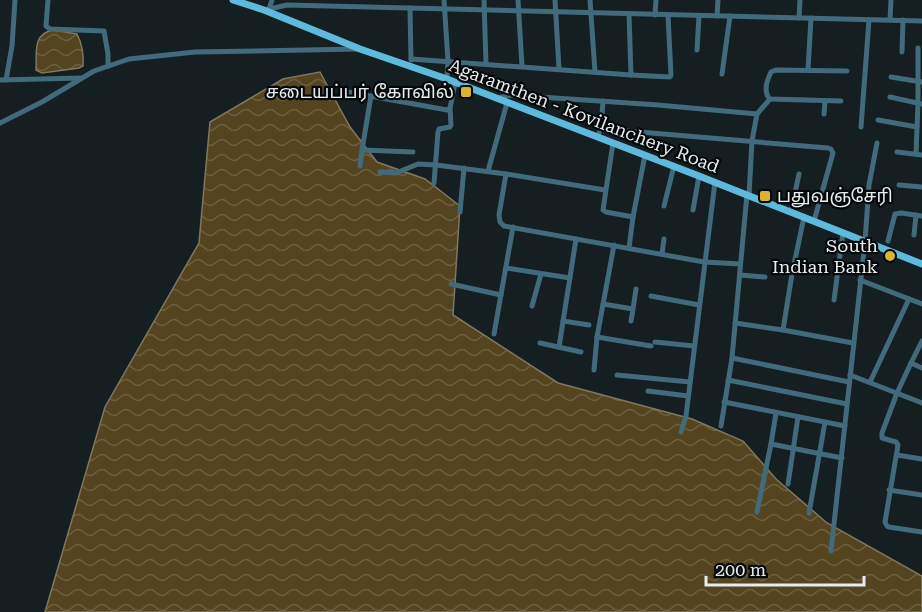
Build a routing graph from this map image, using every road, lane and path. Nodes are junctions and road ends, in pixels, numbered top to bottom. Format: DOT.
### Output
graph roads {
  1 [pos="15,0"];
  2 [pos="48,0"];
  3 [pos="233,0"];
  4 [pos="272,0"];
  5 [pos="444,0"];
  6 [pos="484,0"];
  7 [pos="518,0"];
  8 [pos="555,0"];
  9 [pos="590,0"];
  10 [pos="656,0"];
  11 [pos="718,0"];
  12 [pos="800,0"];
  13 [pos="891,0"];
  14 [pos="410,8"];
  15 [pos="266,9"];
  16 [pos="445,9"];
  17 [pos="484,10"];
  18 [pos="519,11"];
  19 [pos="556,12"];
  20 [pos="591,13"];
  21 [pos="629,14"];
  22 [pos="655,15"];
  23 [pos="668,15"];
  24 [pos="699,16"];
  25 [pos="717,16"];
  26 [pos="730,16"];
  27 [pos="799,18"];
  28 [pos="811,18"];
  29 [pos="869,20"];
  30 [pos="890,20"];
  31 [pos="903,20"];
  32 [pos="922,21"];
  33 [pos="918,48"];
  34 [pos="360,49"];
  35 [pos="697,50"];
  36 [pos="902,52"];
  37 [pos="411,58"];
  38 [pos="448,61"];
  39 [pos="486,64"];
  40 [pos="108,66"];
  41 [pos="522,66"];
  42 [pos="412,67"];
  43 [pos="559,69"];
  44 [pos="808,70"];
  45 [pos="847,71"];
  46 [pos="595,72"];
  47 [pos="722,74"];
  48 [pos="631,75"];
  49 [pos="891,77"];
  50 [pos="83,78"];
  51 [pos="447,79"];
  52 [pos="3,80"];
  53 [pos="920,81"];
  54 [pos="455,83"];
  55 [pos="348,92"];
  56 [pos="371,96"];
  57 [pos="890,97"];
  58 [pos="496,99"];
  59 [pos="770,99"];
  60 [pos="603,101"];
  61 [pos="825,101"];
  62 [pos="841,101"];
  63 [pos="507,103"];
  64 [pos="920,103"];
  65 [pos="450,108"];
  66 [pos="757,114"];
  67 [pos="824,114"];
  68 [pos="878,120"];
  69 [pos="0,123"];
  70 [pos="861,126"];
  71 [pos="917,127"];
  72 [pos="601,129"];
  73 [pos="597,137"];
  74 [pos="752,141"];
  75 [pos="613,143"];
  76 [pos="877,143"];
  77 [pos="362,150"];
  78 [pos="413,152"];
  79 [pos="897,152"];
  80 [pos="919,154"];
  81 [pos="645,155"];
  82 [pos="436,165"];
  83 [pos="360,166"];
  84 [pos="674,166"];
  85 [pos="464,168"];
  86 [pos="488,171"];
  87 [pos="380,172"];
  88 [pos="506,174"];
  89 [pos="799,174"];
  90 [pos="699,176"];
  91 [pos="715,182"];
  92 [pos="434,183"];
  93 [pos="899,185"];
  94 [pos="922,187"];
  95 [pos="606,189"];
  96 [pos="748,195"];
  97 [pos="664,206"];
  98 [pos="693,210"];
  99 [pos="460,212"];
  100 [pos="791,212"];
  101 [pos="919,215"];
  102 [pos="633,217"];
  103 [pos="804,217"];
  104 [pos="814,221"];
  105 [pos="513,227"];
  106 [pos="843,233"];
  107 [pos="914,235"];
  108 [pos="576,239"];
  109 [pos="664,239"];
  110 [pos="888,241"];
  111 [pos="865,242"];
  112 [pos="614,245"];
  113 [pos="629,248"];
  114 [pos="662,254"];
  115 [pos="705,262"];
  116 [pos="740,264"];
  117 [pos="922,264"];
  118 [pos="506,268"];
  119 [pos="541,274"];
  120 [pos="740,274"];
  121 [pos="765,277"];
  122 [pos="570,278"];
  123 [pos="860,280"];
  124 [pos="451,284"];
  125 [pos="636,290"];
  126 [pos="501,295"];
  127 [pos="651,296"];
  128 [pos="909,299"];
  129 [pos="834,300"];
  130 [pos="603,304"];
  131 [pos="922,304"];
  132 [pos="699,305"];
  133 [pos="532,306"];
  134 [pos="633,309"];
  135 [pos="563,321"];
  136 [pos="631,321"];
  137 [pos="735,323"];
  138 [pos="589,326"];
  139 [pos="783,330"];
  140 [pos="494,334"];
  141 [pos="597,338"];
  142 [pos="922,341"];
  143 [pos="540,343"];
  144 [pos="854,343"];
  145 [pos="694,346"];
  146 [pos="559,347"];
  147 [pos="581,352"];
  148 [pos="732,358"];
  149 [pos="911,363"];
  150 [pos="922,368"];
  151 [pos="594,370"];
  152 [pos="617,375"];
  153 [pos="850,378"];
  154 [pos="728,380"];
  155 [pos="690,382"];
  156 [pos="870,382"];
  157 [pos="648,391"];
  158 [pos="897,393"];
  159 [pos="688,396"];
  160 [pos="724,402"];
  161 [pos="922,403"];
  162 [pos="847,404"];
  163 [pos="776,413"];
  164 [pos="798,417"];
  165 [pos="825,423"];
  166 [pos="721,426"];
  167 [pos="845,426"];
  168 [pos="681,432"];
  169 [pos="771,444"];
  170 [pos="793,448"];
  171 [pos="820,453"];
  172 [pos="897,455"];
  173 [pos="842,458"];
  174 [pos="922,459"];
  175 [pos="788,484"];
  176 [pos="889,490"];
  177 [pos="921,495"];
  178 [pos="757,512"];
  179 [pos="809,513"];
  180 [pos="922,532"];
  181 [pos="831,551"];
  1 -- 52 [label="street"];
  2 -- 40 [label="street"];
  3 -- 15 [label="main road, Agaramthen - Kovilanchery Road"];
  4 -- 15 [label="street"];
  5 -- 16 [label="street"];
  6 -- 17 [label="street"];
  7 -- 18 [label="street"];
  8 -- 19 [label="street"];
  9 -- 20 [label="street"];
  10 -- 22 [label="street"];
  11 -- 25 [label="street"];
  12 -- 27 [label="street"];
  13 -- 30 [label="street"];
  14 -- 15 [label="street"];
  14 -- 16 [label="street"];
  14 -- 37 [label="street"];
  15 -- 34 [label="main road, Agaramthen - Kovilanchery Road"];
  16 -- 17 [label="street"];
  16 -- 38 [label="street"];
  17 -- 18 [label="street"];
  17 -- 39 [label="street"];
  18 -- 19 [label="street"];
  18 -- 41 [label="street"];
  19 -- 20 [label="street"];
  19 -- 43 [label="street"];
  20 -- 21 [label="street"];
  20 -- 46 [label="street"];
  21 -- 22 [label="street"];
  21 -- 48 [label="street"];
  22 -- 23 [label="street"];
  23 -- 24 [label="street"];
  23 -- 48 [label="street"];
  24 -- 25 [label="street"];
  24 -- 35 [label="street"];
  25 -- 26 [label="street"];
  26 -- 27 [label="street"];
  26 -- 47 [label="street"];
  27 -- 28 [label="street"];
  28 -- 29 [label="street"];
  28 -- 44 [label="street"];
  29 -- 30 [label="street"];
  29 -- 70 [label="street"];
  30 -- 31 [label="street"];
  31 -- 32 [label="street"];
  31 -- 36 [label="street"];
  33 -- 53 [label="street"];
  34 -- 40 [label="street"];
  34 -- 42 [label="main road, Agaramthen - Kovilanchery Road"];
  37 -- 38 [label="street"];
  37 -- 42 [label="street"];
  38 -- 39 [label="street"];
  38 -- 51 [label="street"];
  39 -- 41 [label="street"];
  40 -- 50 [label="street"];
  41 -- 43 [label="street"];
  42 -- 51 [label="main road, Agaramthen - Kovilanchery Road"];
  43 -- 46 [label="street"];
  44 -- 45 [label="street"];
  44 -- 59 [label="street"];
  46 -- 48 [label="street"];
  49 -- 53 [label="street"];
  50 -- 52 [label="street"];
  50 -- 69 [label="street"];
  51 -- 54 [label="main road, Agaramthen - Kovilanchery Road"];
  53 -- 64 [label="street"];
  54 -- 58 [label="main road, Agaramthen - Kovilanchery Road"];
  54 -- 65 [label="street"];
  55 -- 56 [label="street"];
  56 -- 65 [label="street"];
  56 -- 77 [label="street"];
  57 -- 64 [label="street"];
  58 -- 60 [label="street"];
  58 -- 63 [label="main road, Agaramthen - Kovilanchery Road"];
  59 -- 61 [label="street"];
  59 -- 66 [label="street"];
  60 -- 66 [label="street"];
  60 -- 72 [label="street"];
  61 -- 62 [label="street"];
  61 -- 67 [label="street"];
  63 -- 73 [label="main road, Agaramthen - Kovilanchery Road"];
  63 -- 86 [label="street"];
  64 -- 71 [label="street"];
  65 -- 82 [label="street"];
  66 -- 74 [label="street"];
  68 -- 71 [label="street"];
  71 -- 80 [label="street"];
  72 -- 73 [label="street"];
  72 -- 74 [label="street"];
  73 -- 75 [label="main road, Agaramthen - Kovilanchery Road"];
  74 -- 96 [label="street"];
  74 -- 104 [label="street"];
  75 -- 81 [label="main road, Agaramthen - Kovilanchery Road"];
  75 -- 95 [label="street"];
  76 -- 111 [label="street"];
  77 -- 78 [label="street"];
  77 -- 83 [label="street"];
  79 -- 80 [label="street"];
  81 -- 84 [label="main road, Agaramthen - Kovilanchery Road"];
  81 -- 102 [label="street"];
  82 -- 85 [label="street"];
  82 -- 87 [label="street"];
  82 -- 92 [label="street"];
  84 -- 90 [label="main road, Agaramthen - Kovilanchery Road"];
  84 -- 97 [label="street"];
  85 -- 86 [label="street"];
  85 -- 99 [label="street"];
  86 -- 88 [label="street"];
  88 -- 95 [label="street"];
  88 -- 105 [label="street"];
  89 -- 100 [label="street"];
  90 -- 91 [label="main road, Agaramthen - Kovilanchery Road"];
  90 -- 98 [label="street"];
  91 -- 96 [label="main road, Agaramthen - Kovilanchery Road"];
  91 -- 115 [label="street"];
  93 -- 94 [label="street"];
  95 -- 102 [label="street"];
  96 -- 100 [label="main road, Agaramthen - Kovilanchery Road"];
  96 -- 116 [label="street"];
  100 -- 103 [label="main road, Agaramthen - Kovilanchery Road"];
  101 -- 107 [label="street"];
  101 -- 110 [label="street"];
  102 -- 113 [label="street"];
  103 -- 104 [label="main road, Agaramthen - Kovilanchery Road"];
  103 -- 139 [label="street"];
  104 -- 106 [label="main road, Agaramthen - Kovilanchery Road"];
  105 -- 108 [label="street"];
  105 -- 118 [label="street"];
  106 -- 111 [label="main road, Agaramthen - Kovilanchery Road"];
  106 -- 129 [label="street"];
  108 -- 112 [label="street"];
  108 -- 122 [label="street"];
  109 -- 114 [label="street"];
  111 -- 117 [label="main road, Agaramthen - Kovilanchery Road"];
  111 -- 123 [label="street"];
  112 -- 113 [label="street"];
  112 -- 130 [label="street"];
  113 -- 114 [label="street"];
  114 -- 115 [label="street"];
  115 -- 116 [label="street"];
  115 -- 132 [label="street"];
  116 -- 120 [label="street"];
  118 -- 119 [label="street"];
  118 -- 126 [label="street"];
  119 -- 122 [label="street"];
  119 -- 133 [label="street"];
  120 -- 121 [label="street"];
  120 -- 137 [label="street"];
  122 -- 135 [label="street"];
  123 -- 128 [label="street"];
  123 -- 144 [label="street"];
  124 -- 126 [label="street"];
  125 -- 134 [label="street"];
  126 -- 140 [label="street"];
  127 -- 132 [label="street"];
  128 -- 131 [label="street"];
  128 -- 156 [label="street"];
  130 -- 134 [label="street"];
  130 -- 141 [label="street"];
  132 -- 145 [label="street"];
  134 -- 136 [label="street"];
  135 -- 138 [label="street"];
  135 -- 146 [label="street"];
  137 -- 139 [label="street"];
  137 -- 148 [label="street"];
  139 -- 144 [label="street"];
  141 -- 145 [label="street"];
  141 -- 151 [label="street"];
  142 -- 149 [label="street"];
  143 -- 146 [label="street"];
  144 -- 153 [label="street"];
  145 -- 155 [label="street"];
  146 -- 147 [label="street"];
  148 -- 153 [label="street"];
  148 -- 154 [label="street"];
  149 -- 150 [label="street"];
  149 -- 158 [label="street"];
  152 -- 155 [label="street"];
  153 -- 156 [label="street"];
  153 -- 162 [label="street"];
  154 -- 160 [label="street"];
  154 -- 162 [label="street"];
  155 -- 159 [label="street"];
  156 -- 158 [label="street"];
  157 -- 159 [label="street"];
  158 -- 161 [label="street"];
  158 -- 172 [label="street"];
  159 -- 168 [label="street"];
  160 -- 163 [label="street"];
  160 -- 166 [label="street"];
  162 -- 167 [label="street"];
  163 -- 164 [label="street"];
  163 -- 169 [label="street"];
  164 -- 165 [label="street"];
  164 -- 170 [label="street"];
  165 -- 167 [label="street"];
  165 -- 171 [label="street"];
  167 -- 173 [label="street"];
  169 -- 170 [label="street"];
  169 -- 178 [label="street"];
  170 -- 171 [label="street"];
  170 -- 175 [label="street"];
  171 -- 173 [label="street"];
  171 -- 179 [label="street"];
  172 -- 174 [label="street"];
  172 -- 176 [label="street"];
  173 -- 181 [label="street"];
  176 -- 177 [label="street"];
  176 -- 180 [label="street"];
}
